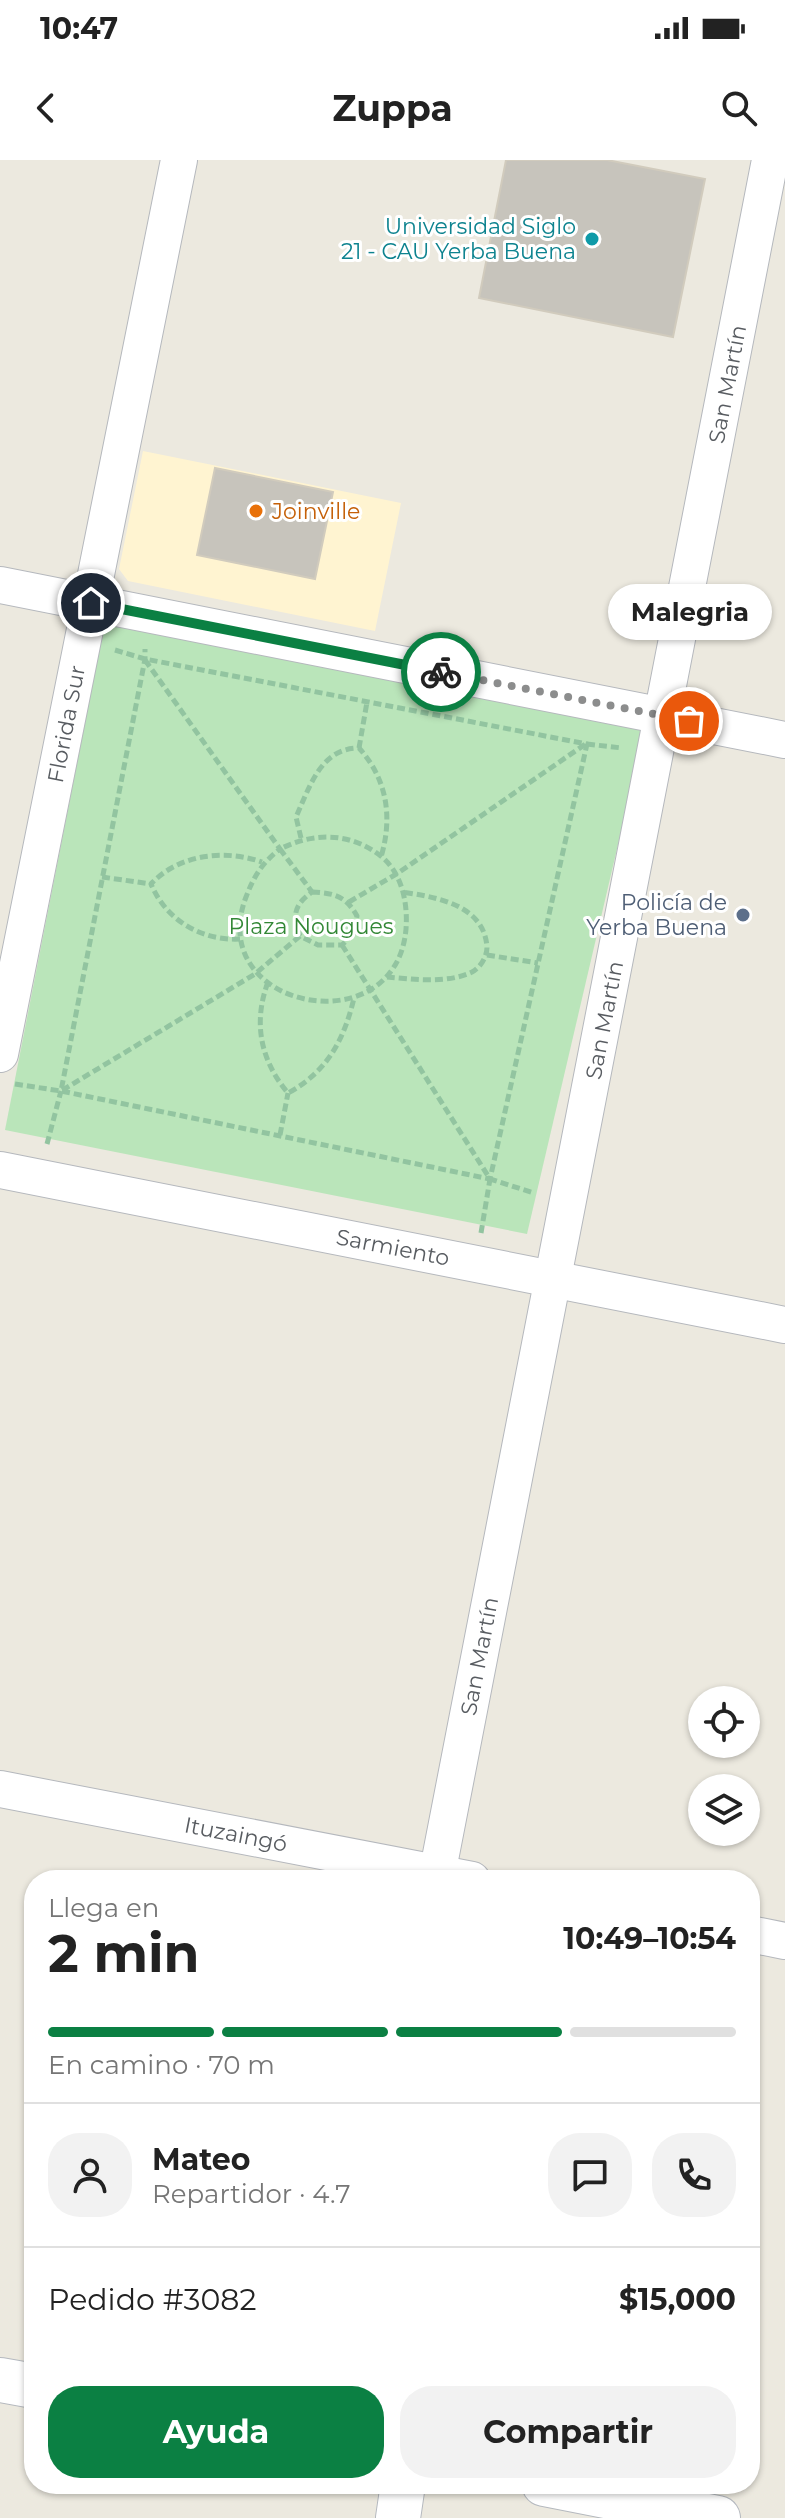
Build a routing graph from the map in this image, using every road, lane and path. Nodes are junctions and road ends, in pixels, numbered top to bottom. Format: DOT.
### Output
graph roads {
  1 [pos="179,160"];
  2 [pos="770,160"];
  3 [pos="0,585"];
  4 [pos="91,603"];
  5 [pos="145,659"];
  6 [pos="367,702"];
  7 [pos="664,716"];
  8 [pos="785,740"];
  9 [pos="587,744"];
  10 [pos="359,748"];
  11 [pos="301,838"];
  12 [pos="280,849"];
  13 [pos="381,857"];
  14 [pos="262,862"];
  15 [pos="398,873"];
  16 [pos="102,877"];
  17 [pos="151,884"];
  18 [pos="312,892"];
  19 [pos="402,892"];
  20 [pos="349,902"];
  21 [pos="300,936"];
  22 [pos="240,939"];
  23 [pos="342,945"];
  24 [pos="487,955"];
  25 [pos="538,963"];
  26 [pos="255,974"];
  27 [pos="387,977"];
  28 [pos="268,982"];
  29 [pos="372,989"];
  30 [pos="354,998"];
  31 [pos="0,1054"];
  32 [pos="0,1082"];
  33 [pos="61,1091"];
  34 [pos="288,1093"];
  35 [pos="280,1135"];
  36 [pos="0,1170"];
  37 [pos="38,1178"];
  38 [pos="490,1179"];
  39 [pos="568,1204"];
  40 [pos="476,1263"];
  41 [pos="552,1278"];
  42 [pos="785,1325"];
  43 [pos="0,1789"];
  44 [pos="408,1870"];
  45 [pos="449,1870"];
  46 [pos="760,1936"];
  47 [pos="785,1941"];
  48 [pos="0,2380"];
  49 [pos="24,2384"];
  50 [pos="402,2494"];
  51 [pos="595,2494"];
  52 [pos="398,2518"];
  53 [pos="718,2518"];
  1 -- 4 [label="street, Florida Sur"];
  2 -- 7 [label="street, San Martín"];
  3 -- 4 [label="street"];
  4 -- 7 [label="street"];
  4 -- 31 [label="street, Florida Sur"];
  5 -- 6 [label="path"];
  5 -- 12 [label="path"];
  5 -- 16 [label="path"];
  6 -- 9 [label="path"];
  6 -- 10 [label="path"];
  7 -- 8 [label="street"];
  7 -- 39 [label="street, San Martín"];
  9 -- 15 [label="path"];
  9 -- 25 [label="path"];
  10 -- 11 [label="path"];
  10 -- 13 [label="path"];
  11 -- 12 [label="path"];
  11 -- 13 [label="path"];
  12 -- 14 [label="path"];
  12 -- 18 [label="path"];
  13 -- 15 [label="path"];
  14 -- 17 [label="path"];
  14 -- 22 [label="path"];
  15 -- 19 [label="path"];
  15 -- 20 [label="path"];
  16 -- 17 [label="path"];
  16 -- 33 [label="path"];
  17 -- 22 [label="path"];
  18 -- 20 [label="path"];
  18 -- 21 [label="path"];
  19 -- 24 [label="path"];
  19 -- 27 [label="path"];
  20 -- 23 [label="path"];
  21 -- 23 [label="path"];
  21 -- 26 [label="path"];
  22 -- 26 [label="path"];
  23 -- 29 [label="path"];
  24 -- 25 [label="path"];
  24 -- 27 [label="path"];
  25 -- 38 [label="path"];
  26 -- 28 [label="path"];
  26 -- 33 [label="path"];
  27 -- 29 [label="path"];
  28 -- 30 [label="path"];
  28 -- 34 [label="path"];
  29 -- 30 [label="path"];
  29 -- 38 [label="path"];
  30 -- 34 [label="path"];
  32 -- 33 [label="path"];
  33 -- 35 [label="path"];
  33 -- 37 [label="path"];
  34 -- 35 [label="path"];
  35 -- 38 [label="path"];
  36 -- 37 [label="street, Sarmiento"];
  37 -- 40 [label="street, Sarmiento"];
  38 -- 39 [label="path"];
  38 -- 40 [label="path"];
  39 -- 41 [label="street, San Martín"];
  40 -- 41 [label="street, Sarmiento"];
  41 -- 42 [label="street, Sarmiento"];
  41 -- 45 [label="street, San Martín"];
  43 -- 44 [label="street, Ituzaingó"];
  46 -- 47 [label="street"];
  48 -- 49 [label="street"];
  50 -- 52 [label="street"];
  51 -- 53 [label="street"];
}
